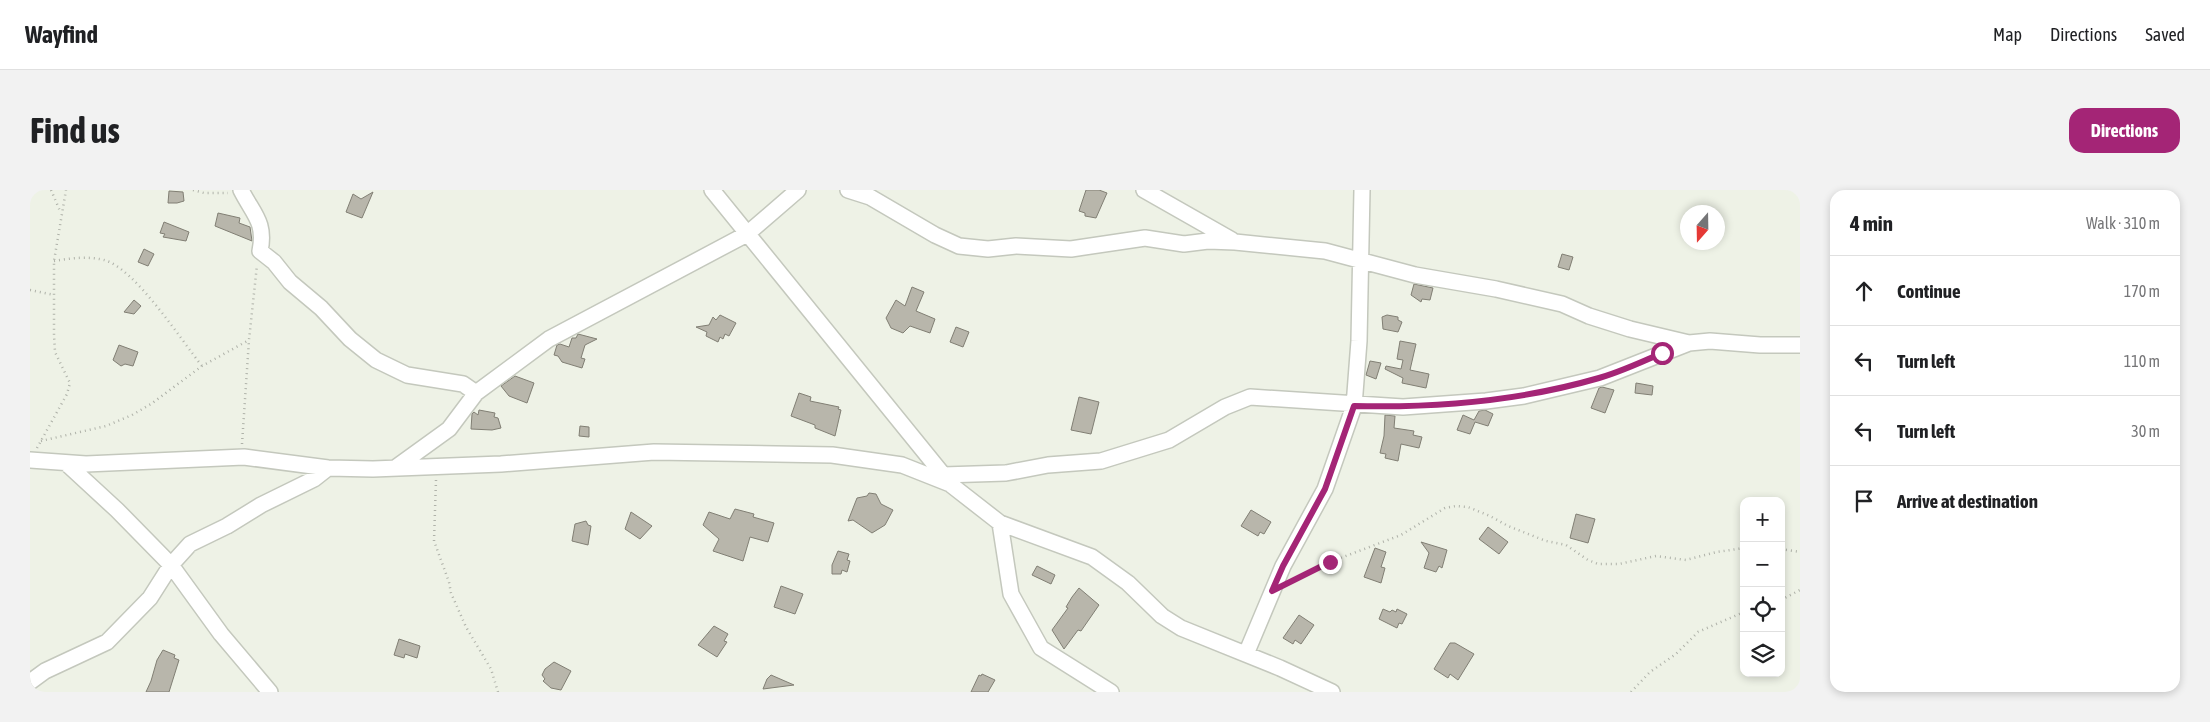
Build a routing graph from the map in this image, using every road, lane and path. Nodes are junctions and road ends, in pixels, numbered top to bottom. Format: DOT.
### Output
graph roads {
  1 [pos="51,190"];
  2 [pos="66,190"];
  3 [pos="193,190"];
  4 [pos="712,190"];
  5 [pos="798,190"];
  6 [pos="848,190"];
  7 [pos="1144,190"];
  8 [pos="1362,190"];
  9 [pos="242,192"];
  10 [pos="61,212"];
  11 [pos="747,234"];
  12 [pos="1235,242"];
  13 [pos="260,251"];
  14 [pos="54,261"];
  15 [pos="1360,261"];
  16 [pos="30,290"];
  17 [pos="54,295"];
  18 [pos="248,340"];
  19 [pos="1689,343"];
  20 [pos="1800,345"];
  21 [pos="202,366"];
  22 [pos="476,393"];
  23 [pos="1354,406"];
  24 [pos="35,452"];
  25 [pos="244,457"];
  26 [pos="66,463"];
  27 [pos="436,466"];
  28 [pos="328,468"];
  29 [pos="395,468"];
  30 [pos="946,479"];
  31 [pos="1000,523"];
  32 [pos="1740,549"];
  33 [pos="1785,550"];
  34 [pos="1800,552"];
  35 [pos="171,565"];
  36 [pos="1800,590"];
  37 [pos="1272,591"];
  38 [pos="1785,598"];
  39 [pos="1740,614"];
  40 [pos="1246,654"];
  41 [pos="30,682"];
  42 [pos="270,692"];
  43 [pos="498,692"];
  44 [pos="1111,692"];
  45 [pos="1332,692"];
  46 [pos="1630,692"];
  1 -- 10 [label="path"];
  2 -- 10 [label="path"];
  3 -- 9 [label="path"];
  4 -- 11 [label="street"];
  5 -- 11 [label="street"];
  6 -- 12 [label="street"];
  7 -- 12 [label="street"];
  8 -- 15 [label="street"];
  9 -- 13 [label="street"];
  10 -- 14 [label="path"];
  11 -- 22 [label="street"];
  11 -- 30 [label="street"];
  12 -- 15 [label="street"];
  13 -- 18 [label="path"];
  13 -- 22 [label="street"];
  14 -- 17 [label="path"];
  14 -- 21 [label="path"];
  15 -- 19 [label="street"];
  15 -- 23 [label="street"];
  16 -- 17 [label="path"];
  17 -- 24 [label="path"];
  18 -- 21 [label="path"];
  18 -- 25 [label="path"];
  19 -- 20 [label="street"];
  19 -- 23 [label="street"];
  21 -- 24 [label="path"];
  22 -- 29 [label="street"];
  23 -- 30 [label="street"];
  23 -- 37 [label="street"];
  24 -- 26 [label="street"];
  25 -- 26 [label="street"];
  25 -- 28 [label="street"];
  26 -- 35 [label="street"];
  27 -- 29 [label="street"];
  27 -- 30 [label="street"];
  27 -- 43 [label="path"];
  28 -- 29 [label="street"];
  28 -- 35 [label="street"];
  30 -- 31 [label="street"];
  31 -- 40 [label="street"];
  31 -- 44 [label="street"];
  32 -- 37 [label="path"];
  33 -- 34 [label="path"];
  35 -- 41 [label="street"];
  35 -- 42 [label="street"];
  36 -- 38 [label="path"];
  37 -- 40 [label="street"];
  39 -- 46 [label="path"];
  40 -- 45 [label="street"];
}
